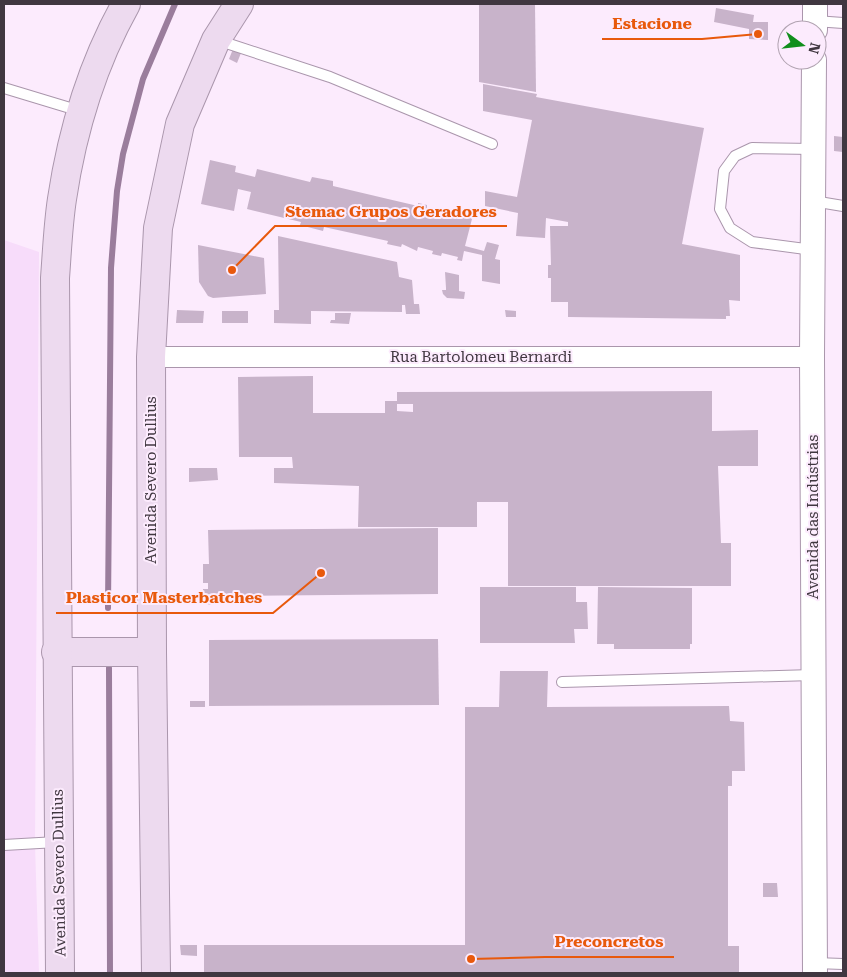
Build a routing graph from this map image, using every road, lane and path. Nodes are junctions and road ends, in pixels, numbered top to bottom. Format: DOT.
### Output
graph roads {
  1 [pos="126,4"];
  2 [pos="239,4"];
  3 [pos="815,18"];
  4 [pos="843,23"];
  5 [pos="216,40"];
  6 [pos="814,70"];
  7 [pos="4,88"];
  8 [pos="81,112"];
  9 [pos="492,144"];
  10 [pos="814,149"];
  11 [pos="813,201"];
  12 [pos="843,206"];
  13 [pos="813,250"];
  14 [pos="151,357"];
  15 [pos="812,357"];
  16 [pos="56,652"];
  17 [pos="152,652"];
  18 [pos="814,675"];
  19 [pos="562,682"];
  20 [pos="58,842"];
  21 [pos="4,845"];
  22 [pos="843,964"];
  23 [pos="815,968"];
  24 [pos="60,973"];
  25 [pos="156,973"];
  1 -- 8 [label="main road, Avenida Severo Dullius"];
  2 -- 5 [label="main road, Avenida Severo Dullius"];
  3 -- 4 [label="lane"];
  5 -- 9 [label="lane"];
  5 -- 14 [label="main road, Avenida Severo Dullius"];
  6 -- 10 [label="street, Avenida das Indústrias"];
  7 -- 8 [label="lane"];
  8 -- 16 [label="main road, Avenida Severo Dullius"];
  10 -- 11 [label="street, Avenida das Indústrias"];
  10 -- 13 [label="lane"];
  11 -- 12 [label="lane"];
  11 -- 13 [label="street, Avenida das Indústrias"];
  13 -- 15 [label="street, Avenida das Indústrias"];
  14 -- 15 [label="street, Rua Bartolomeu Bernardi"];
  14 -- 17 [label="main road, Avenida Severo Dullius"];
  15 -- 18 [label="street, Avenida das Indústrias"];
  16 -- 17 [label="main road"];
  16 -- 20 [label="main road, Avenida Severo Dullius"];
  17 -- 25 [label="main road, Avenida Severo Dullius"];
  18 -- 19 [label="lane"];
  18 -- 23 [label="street, Avenida das Indústrias"];
  20 -- 21 [label="lane"];
  20 -- 24 [label="main road, Avenida Severo Dullius"];
  22 -- 23 [label="lane"];
}
